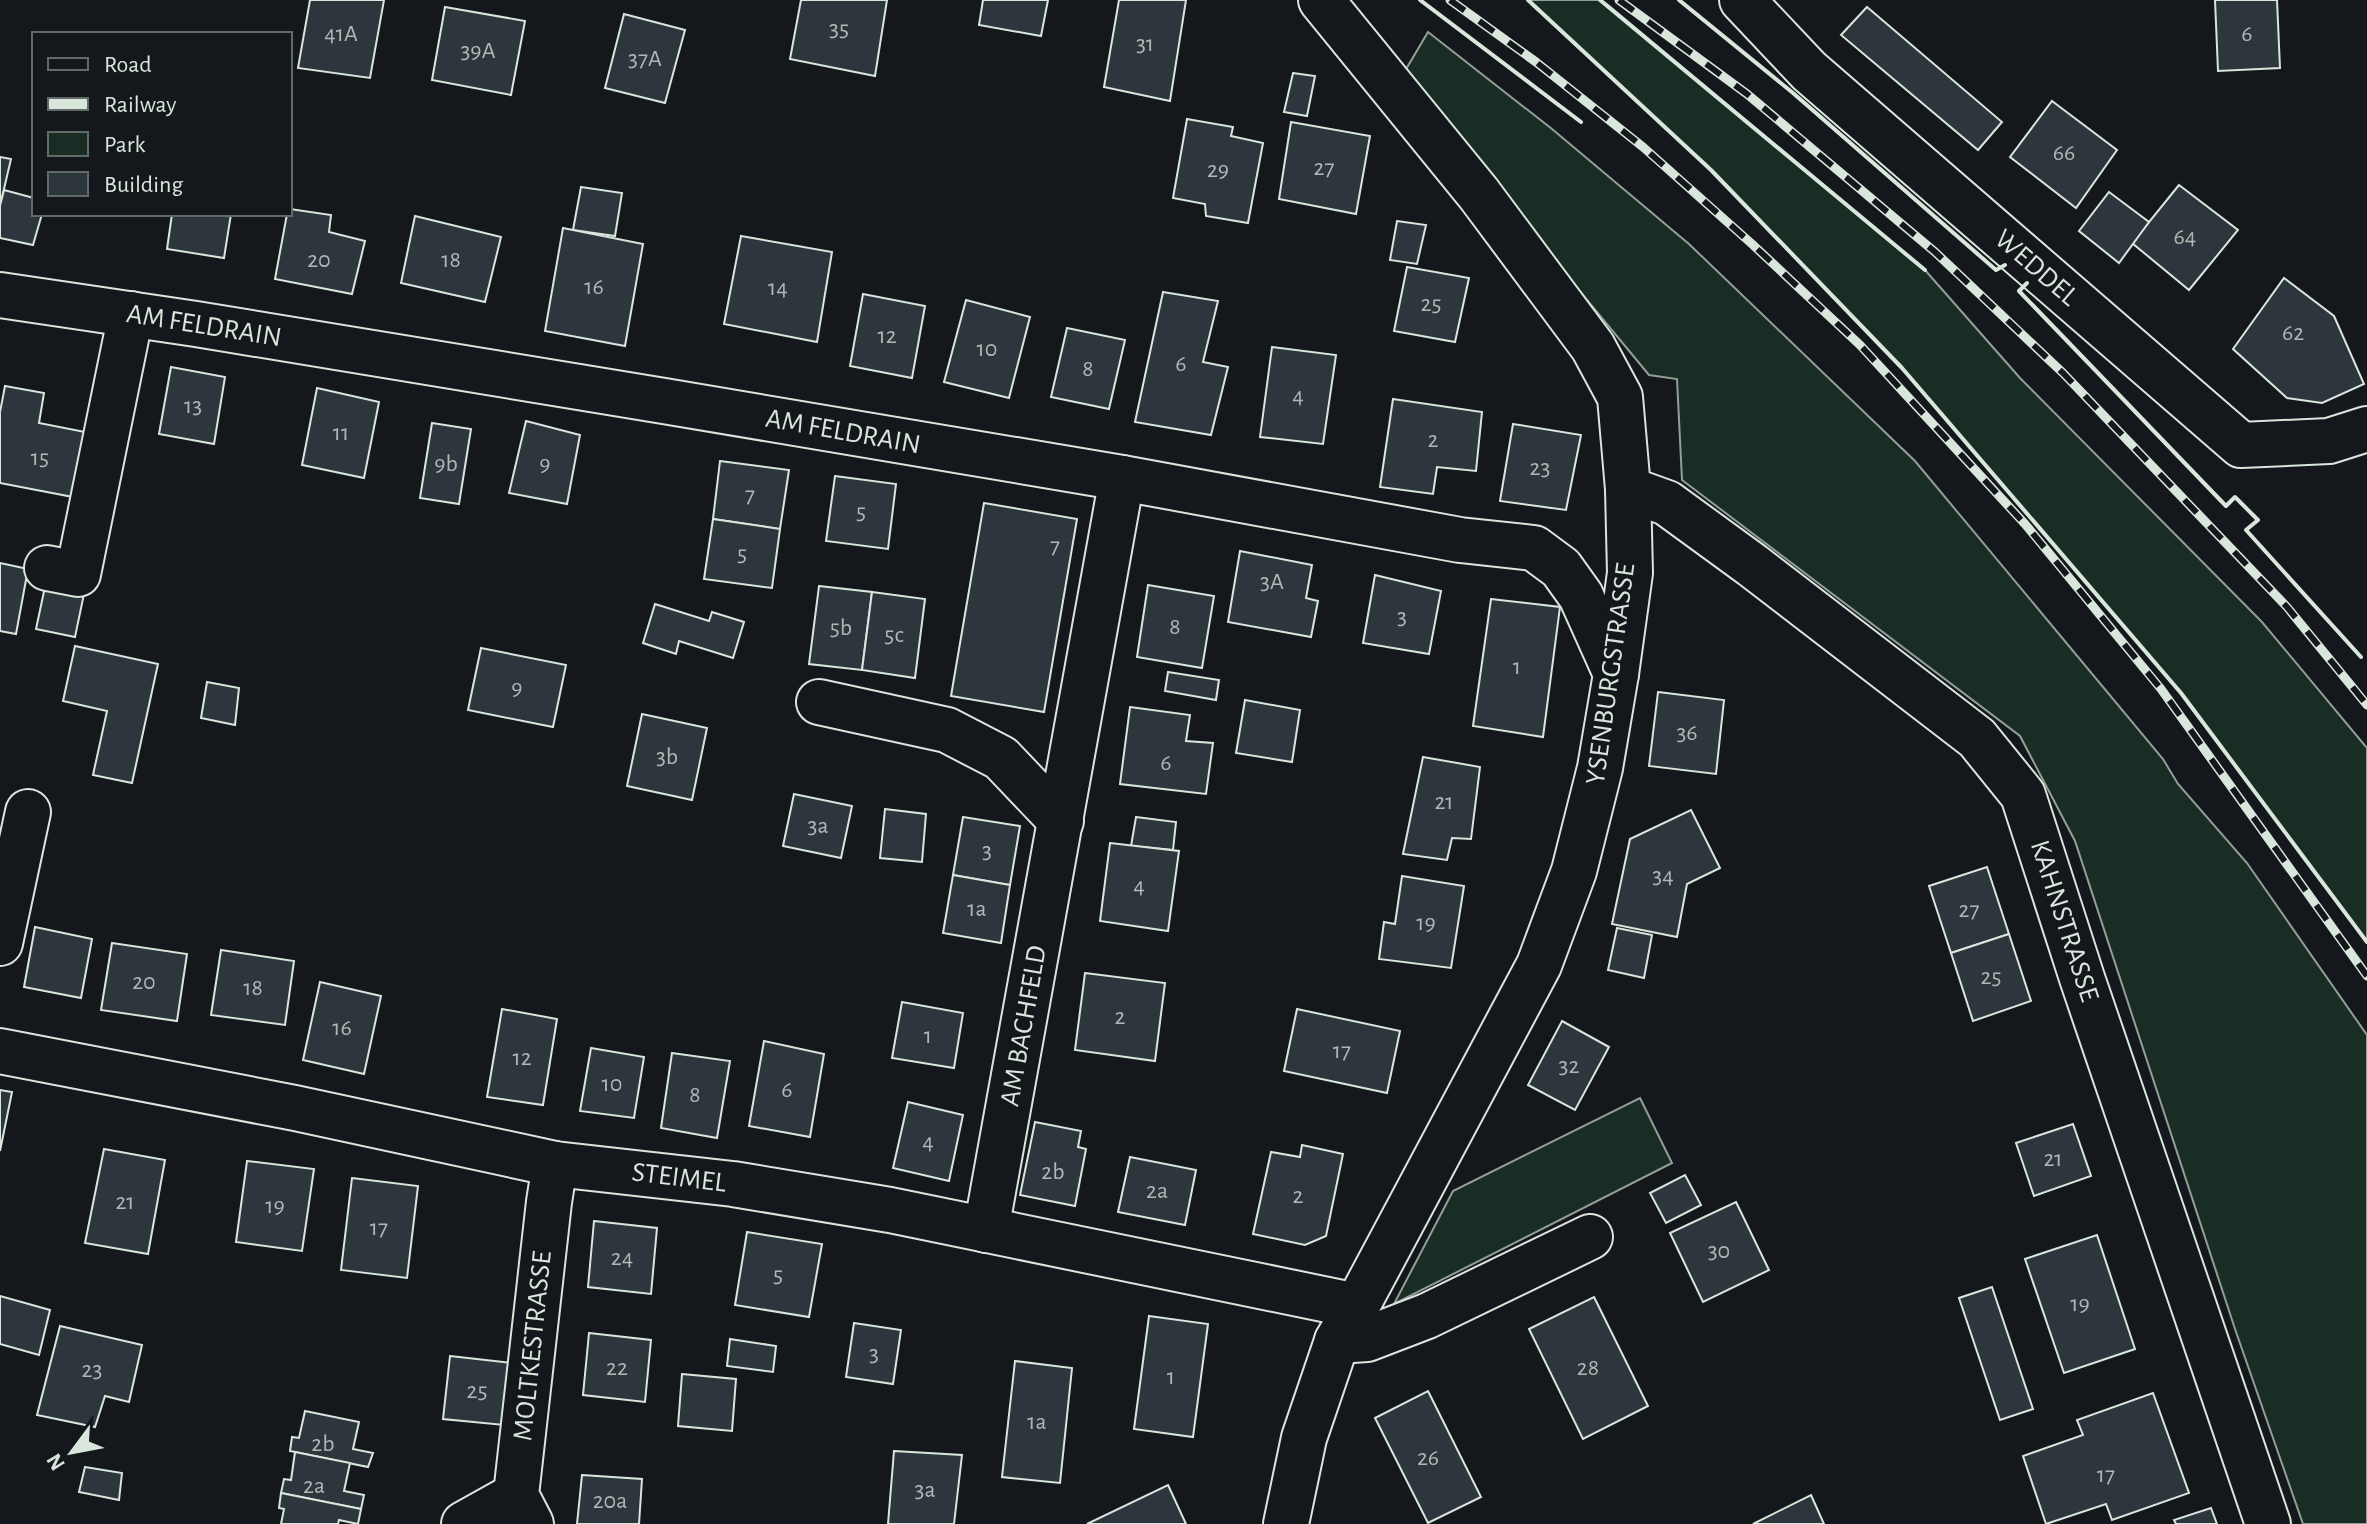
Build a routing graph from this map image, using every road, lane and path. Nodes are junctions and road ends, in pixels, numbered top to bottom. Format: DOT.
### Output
graph roads {
  1 [pos="1321,0"];
  2 [pos="1742,0"];
  3 [pos="0,295"];
  4 [pos="131,314"];
  5 [pos="2367,429"];
  6 [pos="1122,478"];
  7 [pos="1628,489"];
  8 [pos="47,568"];
  9 [pos="1616,674"];
  10 [pos="819,702"];
  11 [pos="28,812"];
  12 [pos="1061,821"];
  13 [pos="0,943"];
  14 [pos="0,1051"];
  15 [pos="555,1164"];
  16 [pos="986,1230"];
  17 [pos="1590,1237"];
  18 [pos="1347,1324"];
  19 [pos="523,1509"];
  20 [pos="464,1524"];
  21 [pos="1286,1524"];
  22 [pos="2268,1524"];
  1 -- 7 [label="street, YSENBURGSTRASSE"];
  2 -- 5 [label="street, WEDDEL"];
  3 -- 4 [label="street, AM FELDRAIN"];
  4 -- 6 [label="street, AM FELDRAIN"];
  4 -- 8 [label="street"];
  6 -- 9 [label="street, AM FELDRAIN"];
  6 -- 12 [label="street, AM BACHFELD"];
  7 -- 9 [label="street, YSENBURGSTRASSE"];
  7 -- 22 [label="street, KAHNSTRASSE"];
  9 -- 18 [label="street, YSENBURGSTRASSE"];
  10 -- 12 [label="street"];
  11 -- 13 [label="street"];
  12 -- 16 [label="street, AM BACHFELD"];
  14 -- 15 [label="street, STEIMEL"];
  15 -- 16 [label="street, STEIMEL"];
  15 -- 19 [label="street, MOLTKESTRASSE"];
  16 -- 18 [label="street, STEIMEL"];
  17 -- 18 [label="street"];
  18 -- 21 [label="street, YSENBURGSTRASSE"];
  19 -- 20 [label="street"];
}
